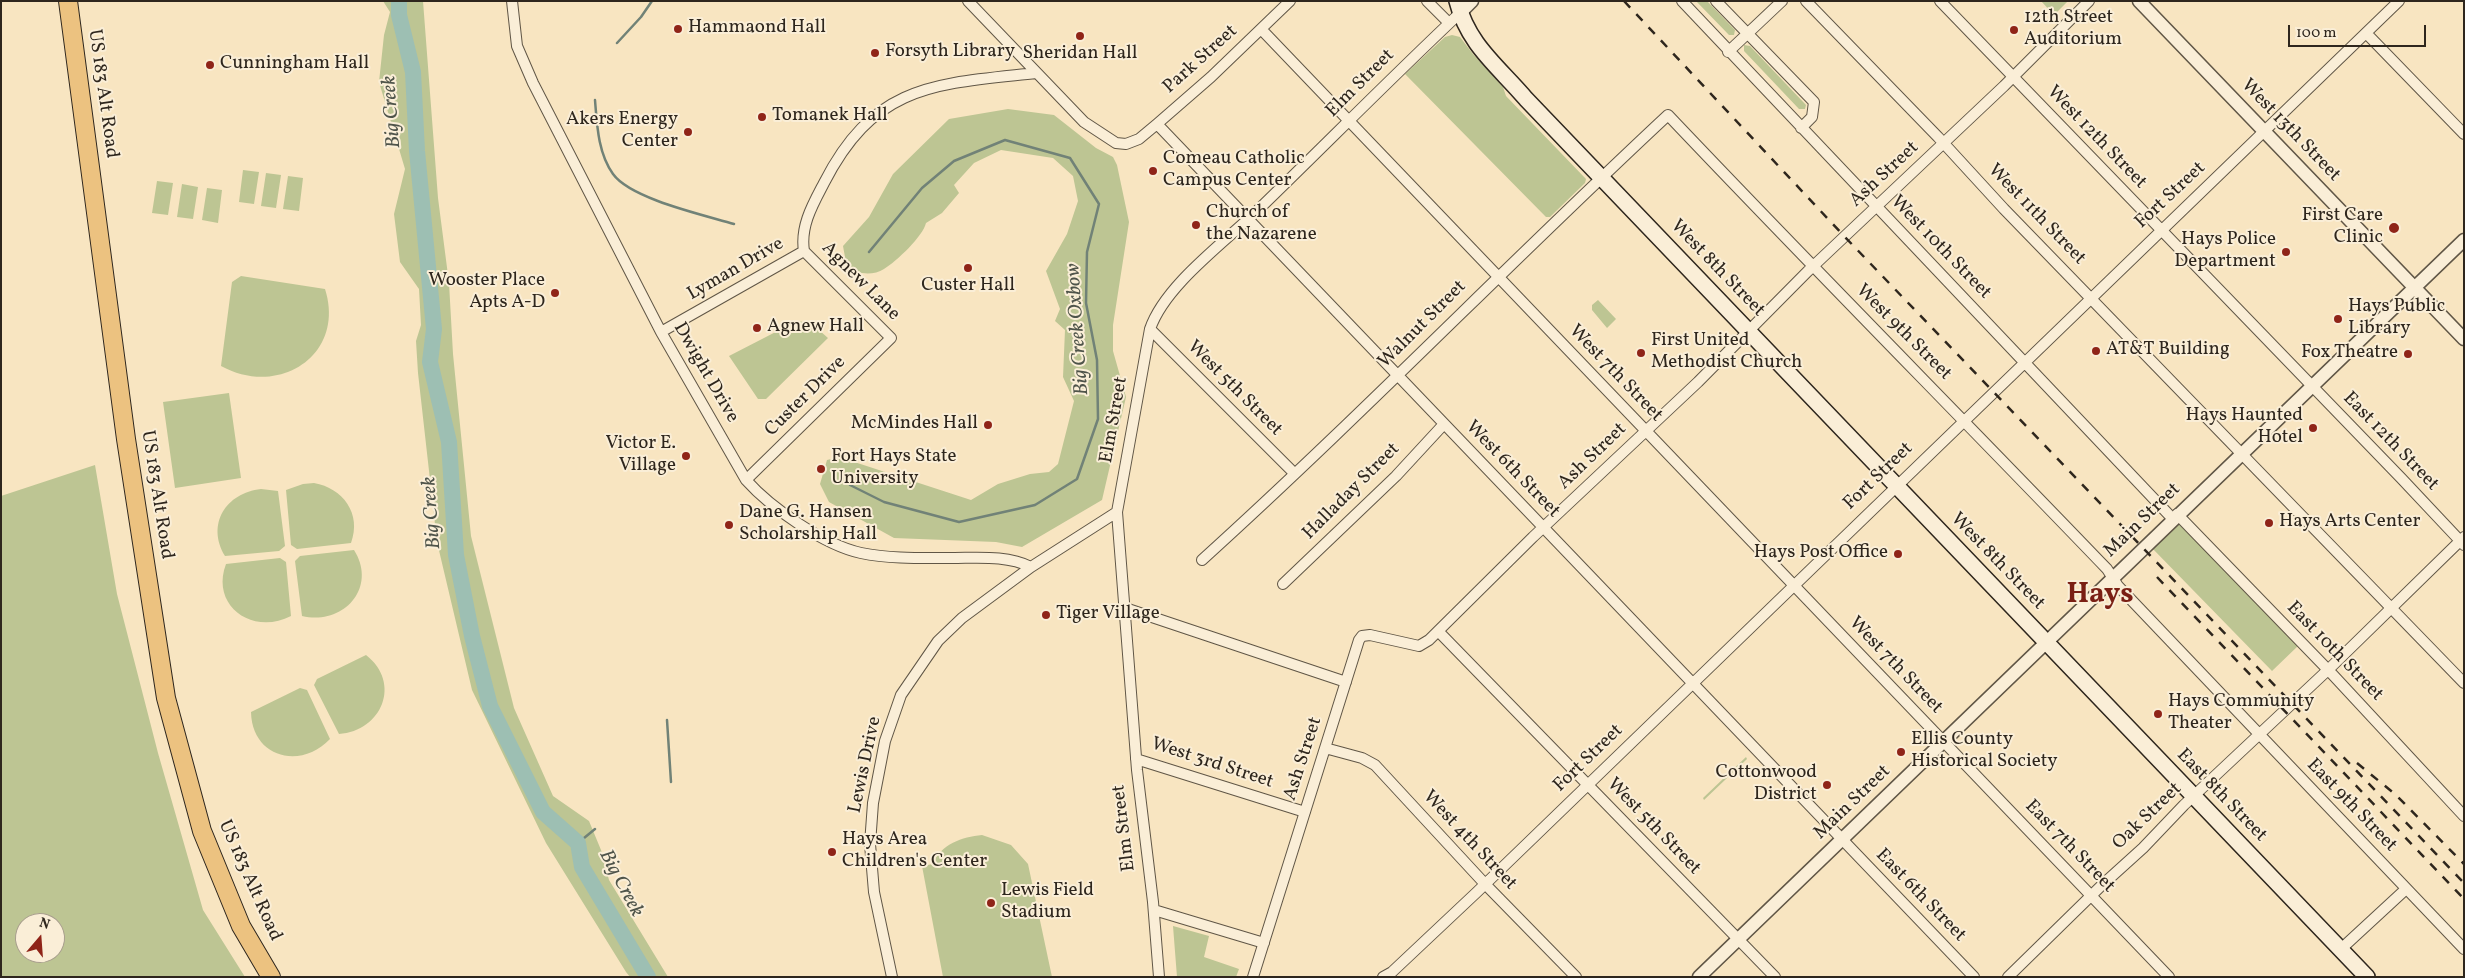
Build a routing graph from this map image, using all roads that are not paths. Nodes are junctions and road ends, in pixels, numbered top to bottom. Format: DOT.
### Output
graph roads {
  1 [pos="68,1"];
  2 [pos="512,1"];
  3 [pos="968,1"];
  4 [pos="1290,1"];
  5 [pos="1427,1"];
  6 [pos="1472,1"];
  7 [pos="1682,1"];
  8 [pos="1716,1"];
  9 [pos="1782,1"];
  10 [pos="1806,1"];
  11 [pos="1940,1"];
  12 [pos="2089,1"];
  13 [pos="2139,1"];
  14 [pos="2398,1"];
  15 [pos="1456,12"];
  16 [pos="1261,29"];
  17 [pos="2366,33"];
  18 [pos="1748,34"];
  19 [pos="1728,52"];
  20 [pos="1036,73"];
  21 [pos="2013,77"];
  22 [pos="1668,115"];
  23 [pos="1350,122"];
  24 [pos="1157,124"];
  25 [pos="1801,128"];
  26 [pos="2264,132"];
  27 [pos="2464,134"];
  28 [pos="1944,143"];
  29 [pos="1601,177"];
  30 [pos="1876,207"];
  31 [pos="1248,219"];
  32 [pos="2161,230"];
  33 [pos="2464,240"];
  34 [pos="804,251"];
  35 [pos="1812,267"];
  36 [pos="1498,276"];
  37 [pos="2414,287"];
  38 [pos="2092,298"];
  39 [pos="1150,329"];
  40 [pos="1748,330"];
  41 [pos="661,332"];
  42 [pos="891,338"];
  43 [pos="2464,339"];
  44 [pos="2024,362"];
  45 [pos="1397,375"];
  46 [pos="2311,386"];
  47 [pos="1964,420"];
  48 [pos="1444,424"];
  49 [pos="1645,430"];
  50 [pos="2242,452"];
  51 [pos="1294,473"];
  52 [pos="746,480"];
  53 [pos="1897,486"];
  54 [pos="1117,512"];
  55 [pos="2175,516"];
  56 [pos="1543,528"];
  57 [pos="2462,541"];
  58 [pos="1202,560"];
  59 [pos="1031,567"];
  60 [pos="2113,576"];
  61 [pos="1283,584"];
  62 [pos="1793,584"];
  63 [pos="1125,608"];
  64 [pos="2392,608"];
  65 [pos="1438,631"];
  66 [pos="2046,642"];
  67 [pos="2328,670"];
  68 [pos="1346,682"];
  69 [pos="1692,683"];
  70 [pos="2464,683"];
  71 [pos="2259,734"];
  72 [pos="1944,741"];
  73 [pos="1325,748"];
  74 [pos="1136,759"];
  75 [pos="1588,784"];
  76 [pos="2194,796"];
  77 [pos="1305,812"];
  78 [pos="2464,816"];
  79 [pos="1842,840"];
  80 [pos="1485,884"];
  81 [pos="2406,889"];
  82 [pos="2091,895"];
  83 [pos="1154,910"];
  84 [pos="1738,939"];
  85 [pos="1264,943"];
  86 [pos="2341,949"];
  87 [pos="2464,949"];
  88 [pos="270,976"];
  89 [pos="892,977"];
  90 [pos="1160,977"];
  91 [pos="1253,977"];
  92 [pos="1383,977"];
  93 [pos="1576,977"];
  94 [pos="1700,977"];
  95 [pos="1774,977"];
  96 [pos="1974,977"];
  97 [pos="2008,977"];
  98 [pos="2169,977"];
  99 [pos="2367,977"];
  1 -- 88 [label="highway, US 183 Alt Road"];
  2 -- 41 [label="street, Dwight Drive"];
  3 -- 20 [label="street, Park Street"];
  4 -- 16 [label="street, Park Street"];
  5 -- 15 [label="street"];
  6 -- 15 [label="street, Elm Street"];
  7 -- 19 [label="street, West 10th Street"];
  8 -- 18 [label="street"];
  9 -- 18 [label="street"];
  10 -- 28 [label="street, West 11th Street"];
  11 -- 21 [label="street, West 12th Street"];
  12 -- 21 [label="street, Ash Street"];
  13 -- 26 [label="street, West 13th Street"];
  14 -- 17 [label="street, Fort Street"];
  15 -- 23 [label="street, Elm Street"];
  15 -- 29 [label="main road, West 8th Street"];
  16 -- 23 [label="street, West 7th Street"];
  16 -- 24 [label="street, Park Street"];
  17 -- 26 [label="street, Fort Street"];
  17 -- 27 [label="street"];
  18 -- 19 [label="street"];
  18 -- 25 [label="street"];
  19 -- 25 [label="street, West 10th Street"];
  20 -- 24 [label="street, Park Street"];
  20 -- 34 [label="street, Lyman Drive"];
  21 -- 28 [label="street, Ash Street"];
  21 -- 32 [label="street, West 12th Street"];
  22 -- 29 [label="street, Walnut Street"];
  22 -- 35 [label="street, West 9th Street"];
  23 -- 31 [label="street, Elm Street"];
  23 -- 36 [label="street, West 7th Street"];
  24 -- 31 [label="street, West 6th Street"];
  25 -- 30 [label="street, West 10th Street"];
  26 -- 32 [label="street, Fort Street"];
  26 -- 37 [label="street, West 13th Street"];
  28 -- 30 [label="street, Ash Street"];
  28 -- 38 [label="street, West 11th Street"];
  29 -- 36 [label="street, Walnut Street"];
  29 -- 40 [label="main road, West 8th Street"];
  30 -- 35 [label="street, Ash Street"];
  30 -- 44 [label="street, West 10th Street"];
  31 -- 39 [label="street, Elm Street"];
  31 -- 45 [label="street, West 6th Street"];
  32 -- 38 [label="street, Fort Street"];
  32 -- 46 [label="street, West 12th Street"];
  33 -- 37 [label="street, Main Street"];
  34 -- 41 [label="street, Lyman Drive"];
  34 -- 42 [label="street, Agnew Lane"];
  35 -- 40 [label="street, Ash Street"];
  35 -- 47 [label="street, West 9th Street"];
  36 -- 45 [label="street, Walnut Street"];
  36 -- 49 [label="street, West 7th Street"];
  37 -- 43 [label="street, West 13th Street"];
  37 -- 46 [label="street, Main Street"];
  38 -- 44 [label="street, Fort Street"];
  38 -- 50 [label="street, West 11th Street"];
  39 -- 51 [label="street, West 5th Street"];
  39 -- 54 [label="street, Elm Street"];
  40 -- 49 [label="street, Ash Street"];
  40 -- 53 [label="main road, West 8th Street"];
  41 -- 52 [label="street, Dwight Drive"];
  42 -- 52 [label="street, Custer Drive"];
  44 -- 47 [label="street, Fort Street"];
  44 -- 55 [label="street, West 10th Street"];
  45 -- 48 [label="street, West 6th Street"];
  45 -- 51 [label="street, Walnut Street"];
  46 -- 50 [label="street, Main Street"];
  46 -- 57 [label="street, East 12th Street"];
  47 -- 53 [label="street, Fort Street"];
  47 -- 60 [label="street, West 9th Street"];
  48 -- 56 [label="street, West 6th Street"];
  48 -- 61 [label="street, Halladay Street"];
  49 -- 56 [label="street, Ash Street"];
  49 -- 62 [label="street, West 7th Street"];
  50 -- 55 [label="street, Main Street"];
  50 -- 64 [label="street, West 11th Street"];
  51 -- 58 [label="street, Walnut Street"];
  52 -- 59 [label="street, Dwight Drive"];
  53 -- 62 [label="street, Fort Street"];
  53 -- 66 [label="main road, West 8th Street"];
  54 -- 59 [label="street, Lewis Drive"];
  54 -- 63 [label="street, Elm Street"];
  55 -- 60 [label="street, Main Street"];
  55 -- 67 [label="street, East 10th Street"];
  56 -- 65 [label="street, Ash Street"];
  56 -- 69 [label="street, West 6th Street"];
  57 -- 64 [label="street, Oak Street"];
  59 -- 89 [label="street, Lewis Drive"];
  60 -- 66 [label="street, Main Street"];
  60 -- 71 [label="street, East 9th Street"];
  62 -- 69 [label="street, Fort Street"];
  62 -- 72 [label="street, West 7th Street"];
  63 -- 68 [label="street"];
  63 -- 74 [label="street, Elm Street"];
  64 -- 67 [label="street, Oak Street"];
  64 -- 70 [label="street, West 11th Street"];
  65 -- 68 [label="street, Ash Street"];
  65 -- 75 [label="street, West 5th Street"];
  66 -- 72 [label="street, Main Street"];
  66 -- 76 [label="main road, East 8th Street"];
  67 -- 71 [label="street, Oak Street"];
  67 -- 78 [label="street, East 10th Street"];
  68 -- 73 [label="street, Ash Street"];
  69 -- 75 [label="street, Fort Street"];
  69 -- 79 [label="street, West 6th Street"];
  71 -- 76 [label="street, Oak Street"];
  71 -- 81 [label="street, East 9th Street"];
  72 -- 79 [label="street, Main Street"];
  72 -- 82 [label="street, East 7th Street"];
  73 -- 77 [label="street, Ash Street"];
  73 -- 80 [label="street, West 4th Street"];
  74 -- 77 [label="street, West 3rd Street"];
  74 -- 83 [label="street, Elm Street"];
  75 -- 80 [label="street, Fort Street"];
  75 -- 84 [label="street, West 5th Street"];
  76 -- 82 [label="street, Oak Street"];
  76 -- 86 [label="main road, East 8th Street"];
  77 -- 85 [label="street, Ash Street"];
  79 -- 84 [label="street, Main Street"];
  79 -- 96 [label="street, East 6th Street"];
  80 -- 92 [label="street, Fort Street"];
  80 -- 93 [label="street, West 4th Street"];
  81 -- 86 [label="street"];
  81 -- 87 [label="street, East 9th Street"];
  82 -- 97 [label="street, Oak Street"];
  82 -- 98 [label="street, East 7th Street"];
  83 -- 85 [label="street"];
  83 -- 90 [label="street, Elm Street"];
  84 -- 94 [label="street, Main Street"];
  84 -- 95 [label="street, West 5th Street"];
  85 -- 91 [label="street, Ash Street"];
  86 -- 99 [label="main road, East 8th Street"];
}
